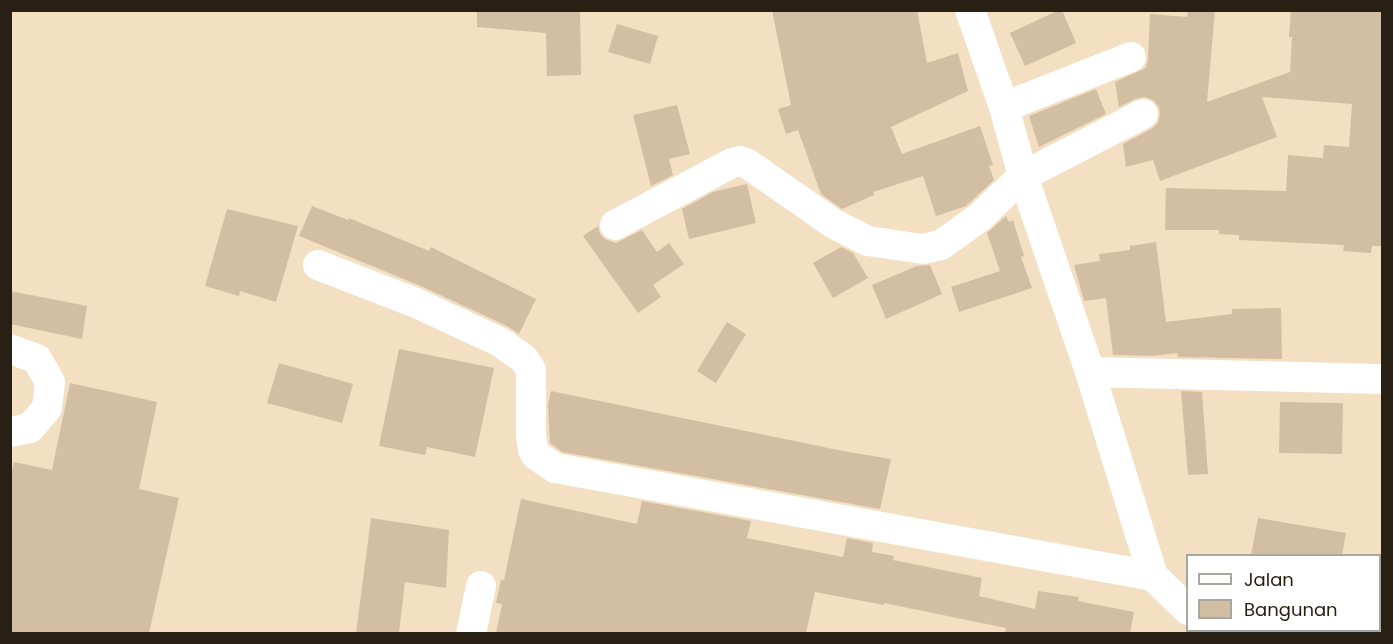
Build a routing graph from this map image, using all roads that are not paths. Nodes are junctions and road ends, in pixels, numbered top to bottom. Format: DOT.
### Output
graph roads {
  1 [pos="970,10"];
  2 [pos="1131,57"];
  3 [pos="1004,107"];
  4 [pos="1143,114"];
  5 [pos="1023,176"];
  6 [pos="615,225"];
  7 [pos="318,266"];
  8 [pos="10,349"];
  9 [pos="1090,372"];
  10 [pos="1383,379"];
  11 [pos="10,432"];
  12 [pos="1152,576"];
  13 [pos="481,586"];
  14 [pos="1186,608"];
  15 [pos="471,633"];
  1 -- 3 [label="street"];
  2 -- 3 [label="street"];
  3 -- 5 [label="street"];
  4 -- 5 [label="street"];
  5 -- 6 [label="street"];
  5 -- 9 [label="street"];
  7 -- 12 [label="street"];
  8 -- 11 [label="street"];
  9 -- 10 [label="street"];
  9 -- 12 [label="street"];
  12 -- 14 [label="street"];
  13 -- 15 [label="street"];
}
